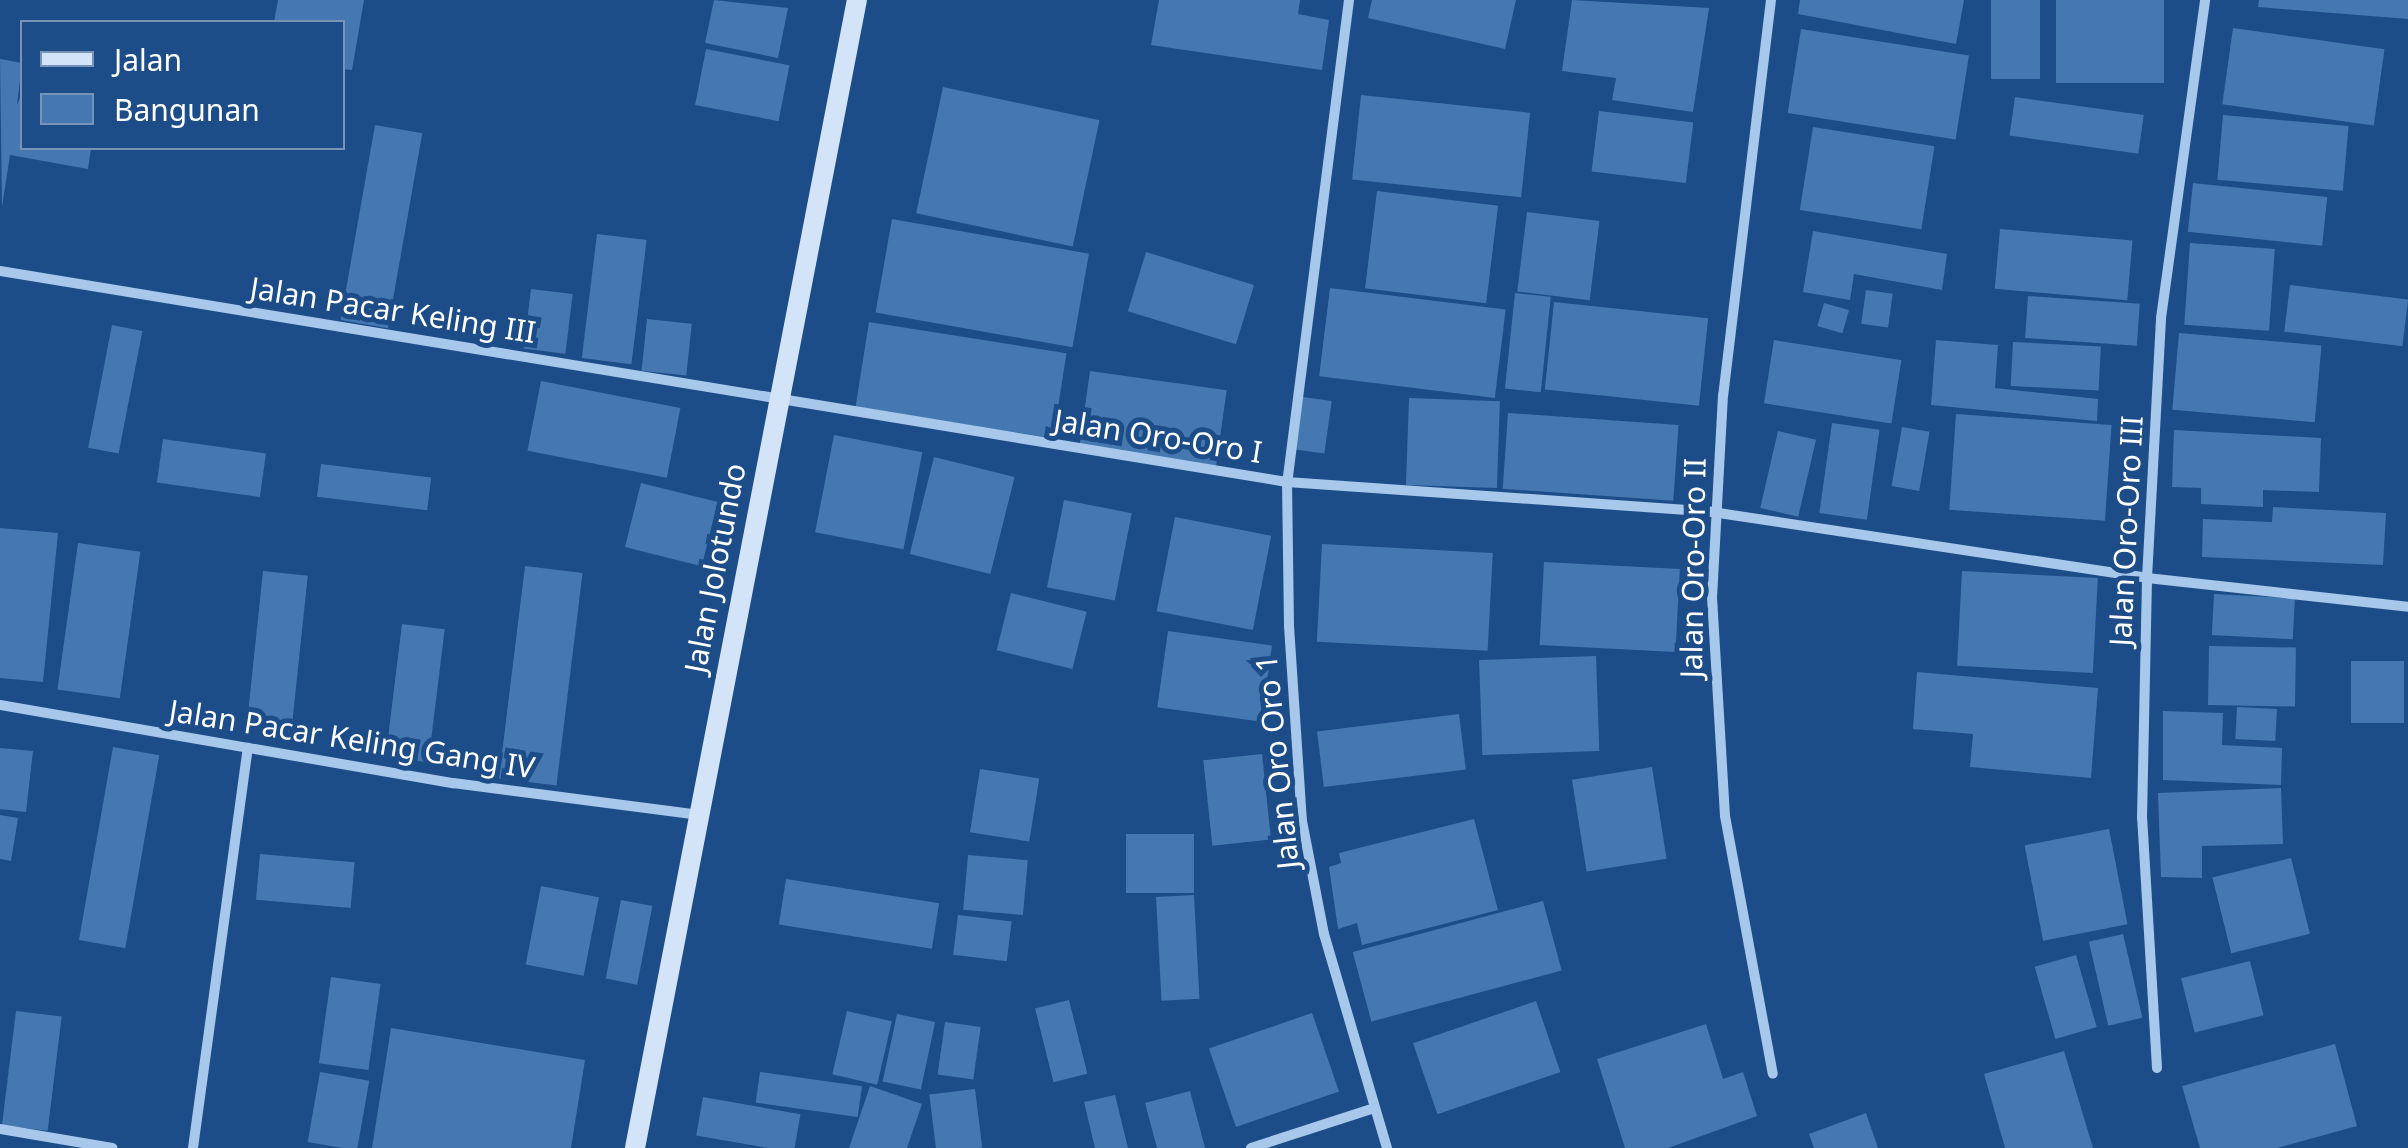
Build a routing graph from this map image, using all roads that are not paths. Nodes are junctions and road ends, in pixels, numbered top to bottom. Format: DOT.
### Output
graph roads {
  1 [pos="857,0"];
  2 [pos="1349,0"];
  3 [pos="1771,0"];
  4 [pos="2206,0"];
  5 [pos="0,271"];
  6 [pos="778,400"];
  7 [pos="1286,482"];
  8 [pos="1712,512"];
  9 [pos="2147,578"];
  10 [pos="2408,607"];
  11 [pos="0,706"];
  12 [pos="248,748"];
  13 [pos="698,815"];
  14 [pos="2157,1068"];
  15 [pos="1773,1074"];
  16 [pos="1374,1108"];
  17 [pos="0,1129"];
  18 [pos="112,1148"];
  19 [pos="193,1148"];
  20 [pos="636,1148"];
  21 [pos="1251,1148"];
  22 [pos="1387,1148"];
  1 -- 6 [label="main road, Jalan Jolotundo"];
  2 -- 7 [label="street, Jalan Oro-Oro I"];
  3 -- 8 [label="street, Jalan Oro-Oro II"];
  4 -- 9 [label="street, Jalan Oro-Oro III"];
  5 -- 6 [label="street, Jalan Pacar Keling III"];
  6 -- 7 [label="street, Jalan Oro-Oro I"];
  6 -- 13 [label="main road, Jalan Jolotundo"];
  7 -- 8 [label="street"];
  7 -- 16 [label="street, Jalan Oro Oro 1"];
  8 -- 9 [label="street"];
  8 -- 15 [label="street, Jalan Oro-Oro II"];
  9 -- 10 [label="street"];
  9 -- 14 [label="street, Jalan Oro-Oro III"];
  11 -- 12 [label="street, Jalan Pacar Keling Gang IV"];
  12 -- 13 [label="street, Jalan Pacar Keling Gang IV"];
  12 -- 19 [label="street"];
  13 -- 20 [label="main road, Jalan Jolotundo"];
  16 -- 21 [label="street"];
  16 -- 22 [label="street, Jalan Oro Oro 1"];
  17 -- 18 [label="street"];
}
